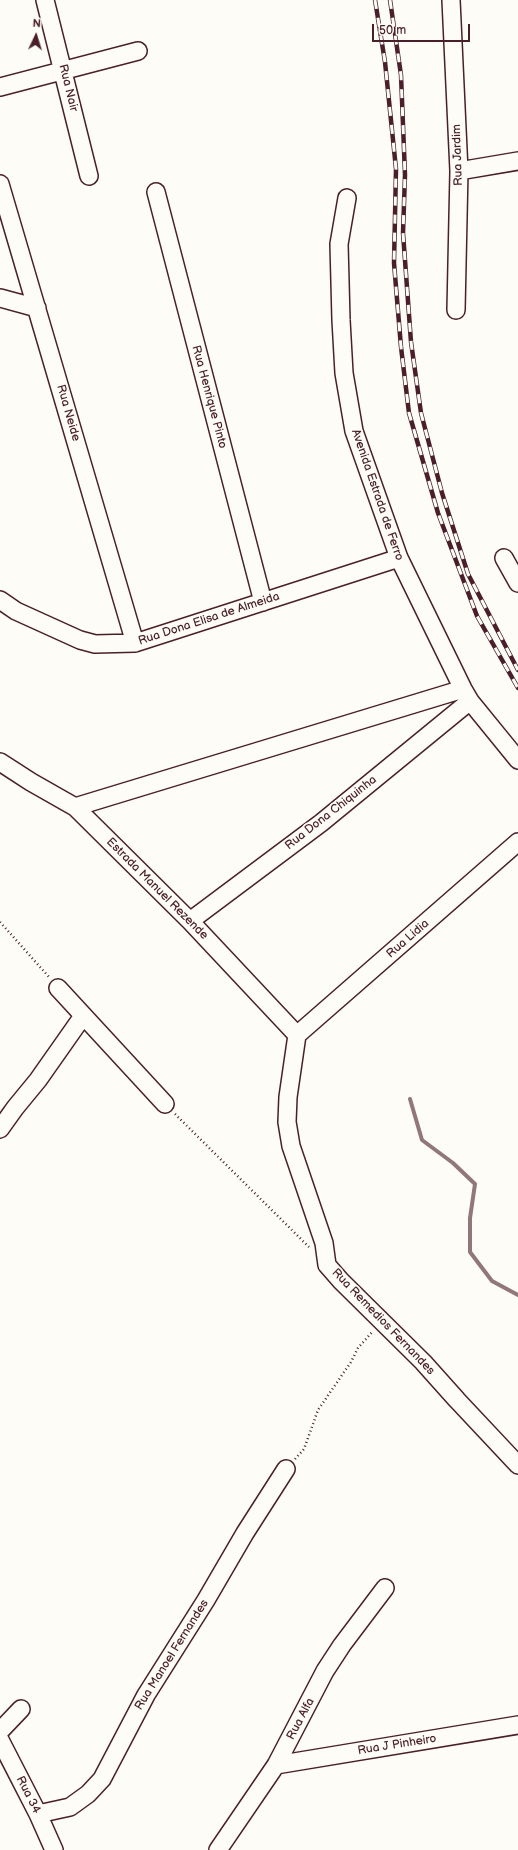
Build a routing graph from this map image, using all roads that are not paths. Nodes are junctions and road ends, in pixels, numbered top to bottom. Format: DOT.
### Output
graph roads {
  1 [pos="45,0"];
  2 [pos="451,0"];
  3 [pos="138,51"];
  4 [pos="64,70"];
  5 [pos="0,87"];
  6 [pos="518,161"];
  7 [pos="459,171"];
  8 [pos="89,176"];
  9 [pos="0,184"];
  10 [pos="156,192"];
  11 [pos="347,198"];
  12 [pos="0,298"];
  13 [pos="37,308"];
  14 [pos="456,310"];
  15 [pos="398,558"];
  16 [pos="504,558"];
  17 [pos="518,583"];
  18 [pos="0,600"];
  19 [pos="263,602"];
  20 [pos="135,643"];
  21 [pos="466,695"];
  22 [pos="518,760"];
  23 [pos="0,762"];
  24 [pos="75,806"];
  25 [pos="518,842"];
  26 [pos="190,920"];
  27 [pos="58,988"];
  28 [pos="83,1016"];
  29 [pos="297,1035"];
  30 [pos="165,1104"];
  31 [pos="0,1129"];
  32 [pos="518,1464"];
  33 [pos="286,1469"];
  34 [pos="385,1588"];
  35 [pos="21,1709"];
  36 [pos="518,1725"];
  37 [pos="0,1731"];
  38 [pos="0,1740"];
  39 [pos="276,1765"];
  40 [pos="38,1814"];
  41 [pos="54,1850"];
  42 [pos="218,1850"];
  1 -- 4 [label="street, Rua Nair"];
  2 -- 7 [label="street, Rua Jardim"];
  3 -- 4 [label="street"];
  4 -- 5 [label="street"];
  4 -- 8 [label="street, Rua Nair"];
  6 -- 7 [label="street"];
  7 -- 14 [label="street, Rua Jardim"];
  9 -- 13 [label="street, Rua Neide"];
  10 -- 19 [label="street, Rua Henrique Pinto"];
  11 -- 15 [label="street, Avenida Estrada de Ferro"];
  12 -- 13 [label="street"];
  13 -- 20 [label="street, Rua Neide"];
  15 -- 19 [label="street, Rua Dona Elisa de Almeida"];
  15 -- 21 [label="street, Avenida Estrada de Ferro"];
  16 -- 17 [label="street"];
  18 -- 20 [label="street, Rua Dona Elisa de Almeida"];
  19 -- 20 [label="street, Rua Dona Elisa de Almeida"];
  21 -- 22 [label="street, Avenida Estrada de Ferro"];
  21 -- 24 [label="street"];
  21 -- 26 [label="street, Rua Dona Chiquinha"];
  23 -- 24 [label="street, Estrada Manuel Rezende"];
  24 -- 26 [label="street, Estrada Manuel Rezende"];
  25 -- 29 [label="street, Rua Lidia"];
  26 -- 29 [label="street, Estrada Manuel Rezende"];
  27 -- 28 [label="street"];
  28 -- 30 [label="street"];
  28 -- 31 [label="street"];
  29 -- 32 [label="street, Rua Remedios Fernandes"];
  33 -- 40 [label="street, Rua Manoel Fernandes"];
  34 -- 39 [label="street, Rua Alfa"];
  35 -- 37 [label="street"];
  36 -- 39 [label="street, Rua J Pinheiro"];
  38 -- 40 [label="street, Rua 34"];
  39 -- 42 [label="street, Rua Alfa"];
  40 -- 41 [label="street, Rua 34"];
}
